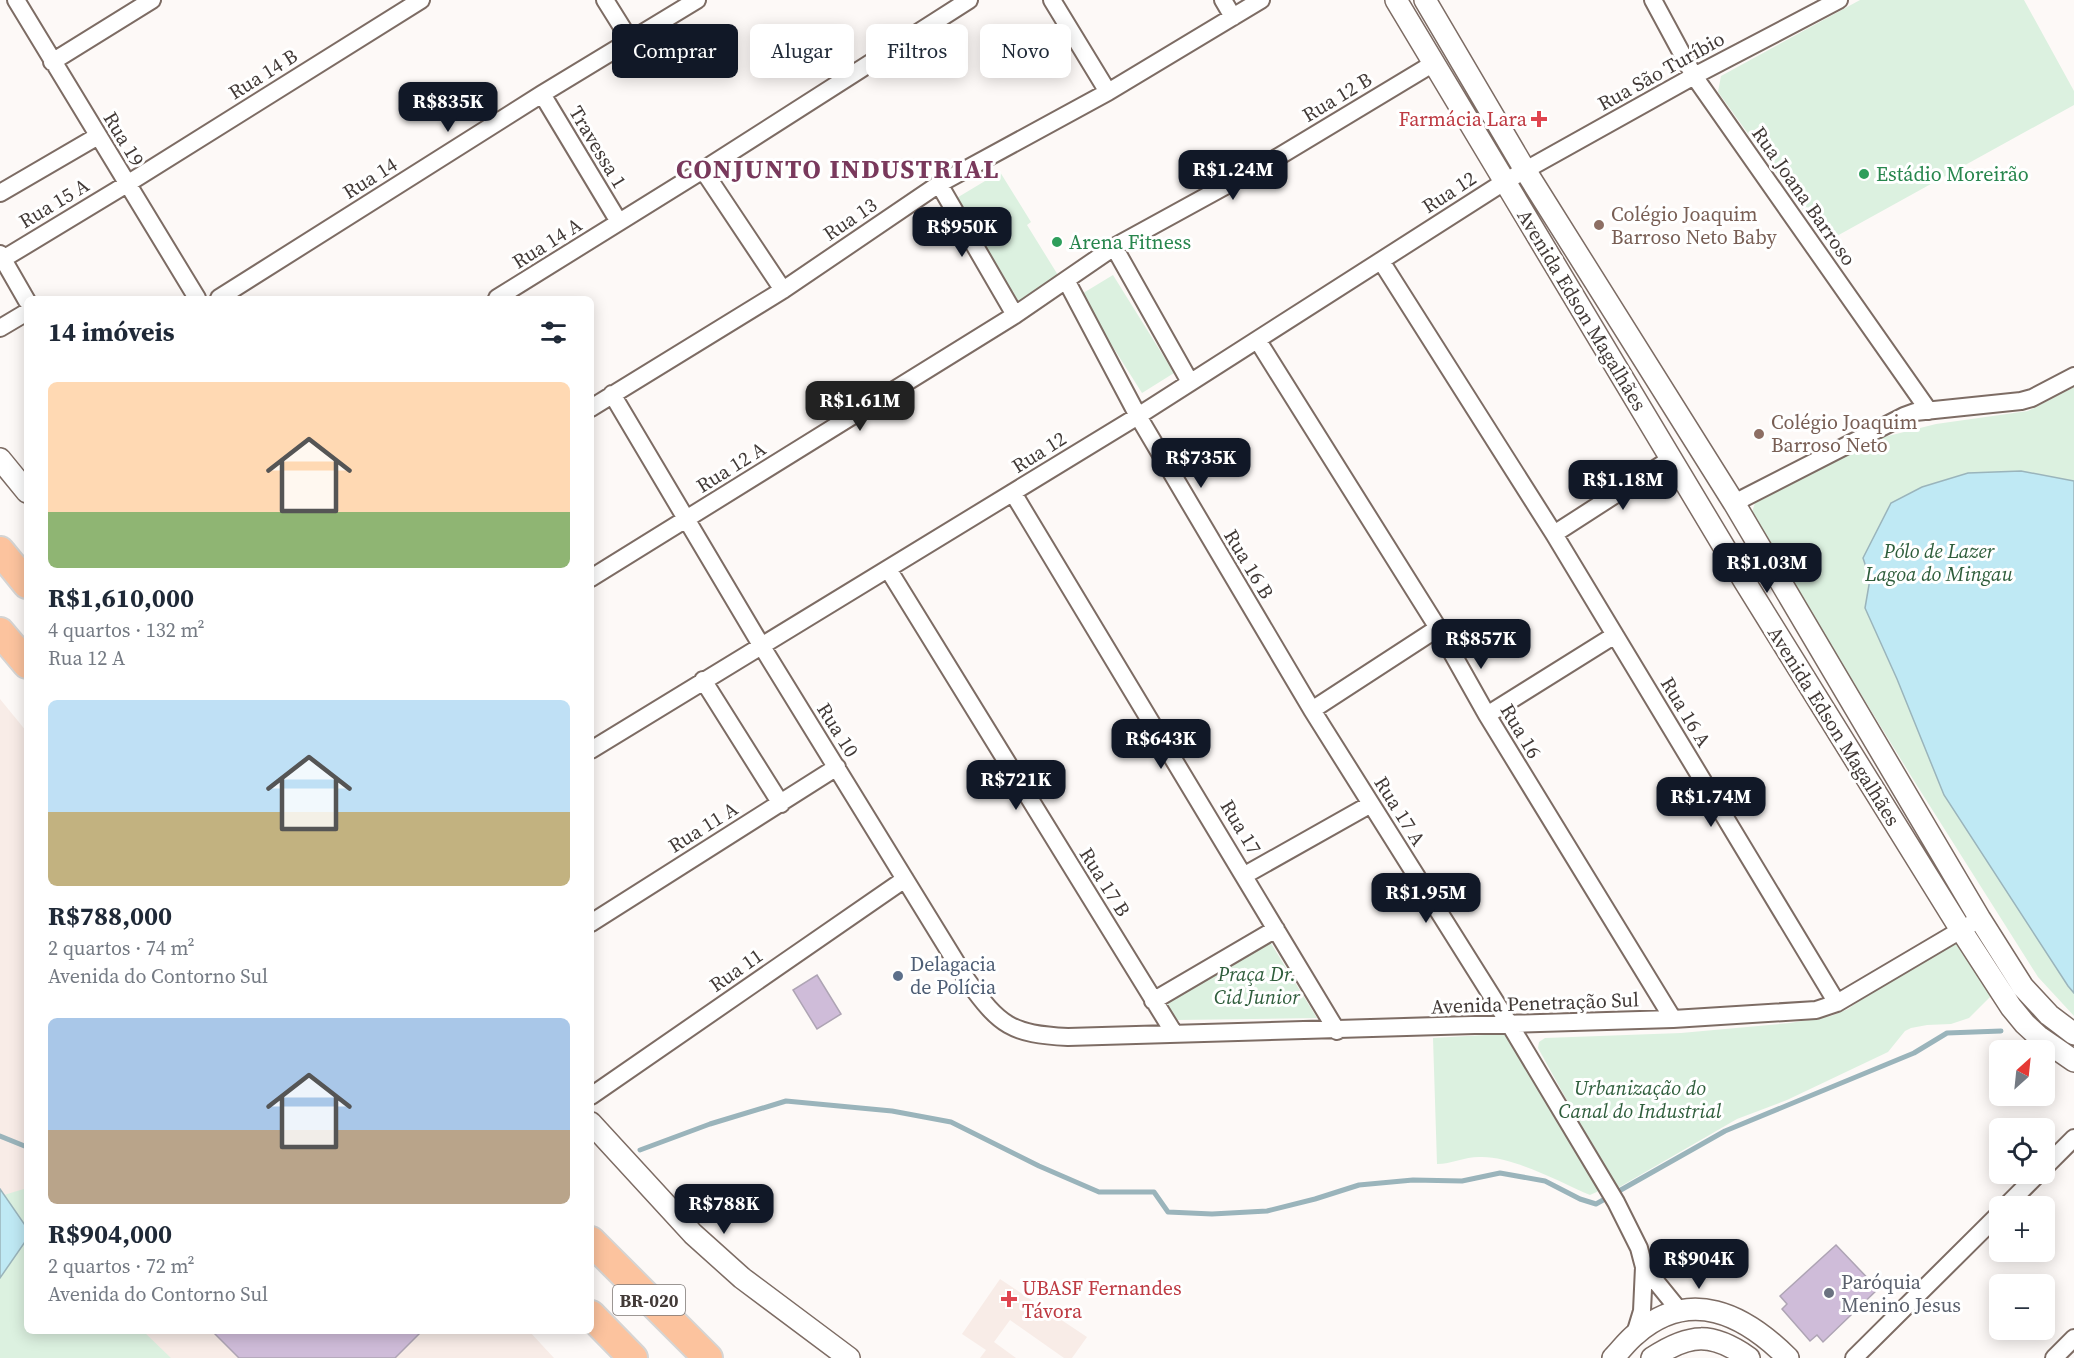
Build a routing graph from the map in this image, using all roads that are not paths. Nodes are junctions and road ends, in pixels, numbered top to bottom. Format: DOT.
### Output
graph roads {
  1 [pos="16,0"];
  2 [pos="152,0"];
  3 [pos="422,0"];
  4 [pos="604,0"];
  5 [pos="697,0"];
  6 [pos="969,0"];
  7 [pos="1052,0"];
  8 [pos="1223,0"];
  9 [pos="1261,0"];
  10 [pos="1396,0"];
  11 [pos="1425,0"];
  12 [pos="1653,0"];
  13 [pos="1839,0"];
  14 [pos="1233,17"];
  15 [pos="620,24"];
  16 [pos="657,24"];
  17 [pos="612,51"];
  18 [pos="52,62"];
  19 [pos="1465,66"];
  20 [pos="1438,70"];
  21 [pos="1694,76"];
  22 [pos="1108,92"];
  23 [pos="542,94"];
  24 [pos="98,136"];
  25 [pos="703,170"];
  26 [pos="1525,170"];
  27 [pos="1504,182"];
  28 [pos="127,184"];
  29 [pos="939,184"];
  30 [pos="0,193"];
  31 [pos="619,222"];
  32 [pos="1114,247"];
  33 [pos="1,256"];
  34 [pos="1381,261"];
  35 [pos="1066,280"];
  36 [pos="783,290"];
  37 [pos="24,296"];
  38 [pos="196,296"];
  39 [pos="222,296"];
  40 [pos="500,296"];
  41 [pos="24,314"];
  42 [pos="1015,315"];
  43 [pos="0,328"];
  44 [pos="1258,341"];
  45 [pos="2074,376"];
  46 [pos="1190,382"];
  47 [pos="612,394"];
  48 [pos="594,406"];
  49 [pos="1929,411"];
  50 [pos="1138,416"];
  51 [pos="1672,458"];
  52 [pos="0,459"];
  53 [pos="24,488"];
  54 [pos="1013,493"];
  55 [pos="1734,503"];
  56 [pos="686,519"];
  57 [pos="1554,534"];
  58 [pos="0,551"];
  59 [pos="888,569"];
  60 [pos="1774,570"];
  61 [pos="594,572"];
  62 [pos="24,580"];
  63 [pos="1745,582"];
  64 [pos="1438,628"];
  65 [pos="0,632"];
  66 [pos="1616,635"];
  67 [pos="761,645"];
  68 [pos="24,660"];
  69 [pos="704,680"];
  70 [pos="1312,710"];
  71 [pos="1487,715"];
  72 [pos="594,748"];
  73 [pos="837,767"];
  74 [pos="781,804"];
  75 [pos="1371,804"];
  76 [pos="1245,875"];
  77 [pos="905,879"];
  78 [pos="1980,919"];
  79 [pos="594,921"];
  80 [pos="1276,929"];
  81 [pos="1960,930"];
  82 [pos="1153,1001"];
  83 [pos="1837,1003"];
  84 [pos="1673,1020"];
  85 [pos="1510,1025"];
  86 [pos="1337,1031"];
  87 [pos="1174,1033"];
  88 [pos="2074,1034"];
  89 [pos="1068,1037"];
  90 [pos="2074,1061"];
  91 [pos="594,1094"];
  92 [pos="594,1126"];
  93 [pos="2074,1138"];
  94 [pos="2055,1157"];
  95 [pos="2028,1184"];
  96 [pos="2016,1196"];
  97 [pos="1989,1224"];
  98 [pos="594,1244"];
  99 [pos="1644,1268"];
  100 [pos="1679,1310"];
  101 [pos="594,1318"];
  102 [pos="1635,1334"];
  103 [pos="2074,1338"];
  104 [pos="633,1358"];
  105 [pos="708,1358"];
  106 [pos="849,1358"];
  107 [pos="1613,1358"];
  108 [pos="1652,1358"];
  109 [pos="1749,1358"];
  110 [pos="1788,1358"];
  111 [pos="1854,1358"];
  112 [pos="2054,1358"];
  1 -- 18 [label="street, Rua 19"];
  2 -- 18 [label="street"];
  3 -- 28 [label="street, Rua 14 B"];
  4 -- 15 [label="street"];
  5 -- 16 [label="street, Rua 14"];
  6 -- 25 [label="street, Rua 14 A"];
  7 -- 22 [label="street"];
  8 -- 14 [label="street"];
  9 -- 14 [label="street, Rua 13"];
  10 -- 20 [label="street, Avenida Edson Magalhães"];
  11 -- 19 [label="street, Avenida Edson Magalhães"];
  12 -- 21 [label="street, Rua Joana Barroso"];
  13 -- 21 [label="street, Rua São Turíbio"];
  14 -- 22 [label="street, Rua 13"];
  17 -- 23 [label="street, Rua 14"];
  18 -- 24 [label="street, Rua 19"];
  19 -- 20 [label="street"];
  19 -- 26 [label="street, Avenida Edson Magalhães"];
  20 -- 27 [label="street, Avenida Edson Magalhães"];
  20 -- 32 [label="street, Rua 12 B"];
  21 -- 26 [label="street, Rua São Turíbio"];
  21 -- 49 [label="street, Rua Joana Barroso"];
  22 -- 29 [label="street, Rua 13"];
  23 -- 31 [label="street, Travessa 1"];
  23 -- 39 [label="street, Rua 14"];
  24 -- 28 [label="street, Rua 19"];
  24 -- 30 [label="street"];
  25 -- 31 [label="street, Rua 14 A"];
  25 -- 36 [label="street"];
  26 -- 27 [label="street, Rua São Turíbio"];
  26 -- 55 [label="street, Avenida Edson Magalhães"];
  27 -- 34 [label="street, Rua 12"];
  27 -- 51 [label="street, Avenida Edson Magalhães"];
  28 -- 33 [label="street, Rua 15 A"];
  28 -- 38 [label="street, Rua 19"];
  29 -- 36 [label="street, Rua 13"];
  29 -- 42 [label="street"];
  31 -- 40 [label="street, Rua 14 A"];
  32 -- 35 [label="street, Rua 12 B"];
  32 -- 46 [label="street"];
  33 -- 37 [label="street"];
  34 -- 44 [label="street, Rua 12"];
  34 -- 57 [label="street"];
  35 -- 42 [label="street, Rua 12 B"];
  35 -- 50 [label="street, Rua 16 B"];
  36 -- 47 [label="street, Rua 13"];
  41 -- 43 [label="street"];
  42 -- 56 [label="street, Rua 12 A"];
  44 -- 46 [label="street, Rua 12"];
  44 -- 64 [label="street, Rua 16"];
  45 -- 49 [label="street"];
  46 -- 50 [label="street, Rua 12"];
  47 -- 48 [label="street, Rua 13"];
  47 -- 56 [label="street, Rua 10"];
  49 -- 55 [label="street"];
  50 -- 54 [label="street, Rua 12"];
  50 -- 70 [label="street, Rua 16 B"];
  51 -- 57 [label="street"];
  51 -- 63 [label="street, Avenida Edson Magalhães"];
  52 -- 53 [label="street"];
  54 -- 59 [label="street, Rua 12"];
  54 -- 76 [label="street, Rua 17"];
  55 -- 60 [label="street, Avenida Edson Magalhães"];
  56 -- 61 [label="street, Rua 12 A"];
  56 -- 67 [label="street, Rua 10"];
  57 -- 66 [label="street, Rua 16 A"];
  58 -- 62 [label="highway"];
  59 -- 67 [label="street, Rua 12"];
  59 -- 82 [label="street, Rua 17 B"];
  60 -- 63 [label="street"];
  60 -- 78 [label="street, Avenida Edson Magalhães"];
  63 -- 81 [label="street, Avenida Edson Magalhães"];
  64 -- 70 [label="street"];
  64 -- 71 [label="street, Rua 16"];
  65 -- 68 [label="highway"];
  66 -- 71 [label="street"];
  66 -- 83 [label="street, Rua 16 A"];
  67 -- 69 [label="street, Rua 12"];
  67 -- 73 [label="street, Rua 10"];
  69 -- 72 [label="street, Rua 12"];
  69 -- 74 [label="street"];
  70 -- 75 [label="street, Rua 17 A"];
  71 -- 84 [label="street, Rua 16"];
  73 -- 74 [label="street, Rua 11 A"];
  73 -- 77 [label="street, Rua 10"];
  74 -- 79 [label="street, Rua 11 A"];
  75 -- 76 [label="street"];
  75 -- 85 [label="street, Rua 17 A"];
  76 -- 80 [label="street, Rua 17"];
  77 -- 89 [label="street, Rua 10"];
  77 -- 91 [label="street, Rua 11"];
  78 -- 81 [label="street, Avenida Penetração Sul"];
  78 -- 88 [label="street, Avenida Edson Magalhães"];
  80 -- 82 [label="street"];
  80 -- 86 [label="street, Rua 17"];
  81 -- 83 [label="street, Avenida Penetração Sul"];
  81 -- 90 [label="street, Avenida Edson Magalhães"];
  82 -- 87 [label="street, Rua 17 B"];
  83 -- 84 [label="street, Avenida Penetração Sul"];
  84 -- 85 [label="street, Avenida Penetração Sul"];
  85 -- 86 [label="street, Avenida Penetração Sul"];
  85 -- 99 [label="street, Rua 17 A"];
  86 -- 87 [label="street, Avenida Penetração Sul"];
  87 -- 89 [label="street, Avenida Penetração Sul"];
  92 -- 106 [label="street"];
  93 -- 94 [label="street"];
  95 -- 96 [label="street"];
  97 -- 111 [label="street"];
  98 -- 105 [label="highway, BR-020"];
  99 -- 100 [label="street"];
  99 -- 102 [label="street"];
  100 -- 102 [label="street"];
  100 -- 110 [label="street"];
  101 -- 104 [label="highway, BR-020"];
  102 -- 107 [label="street"];
  103 -- 112 [label="street"];
  108 -- 109 [label="street"];
}
